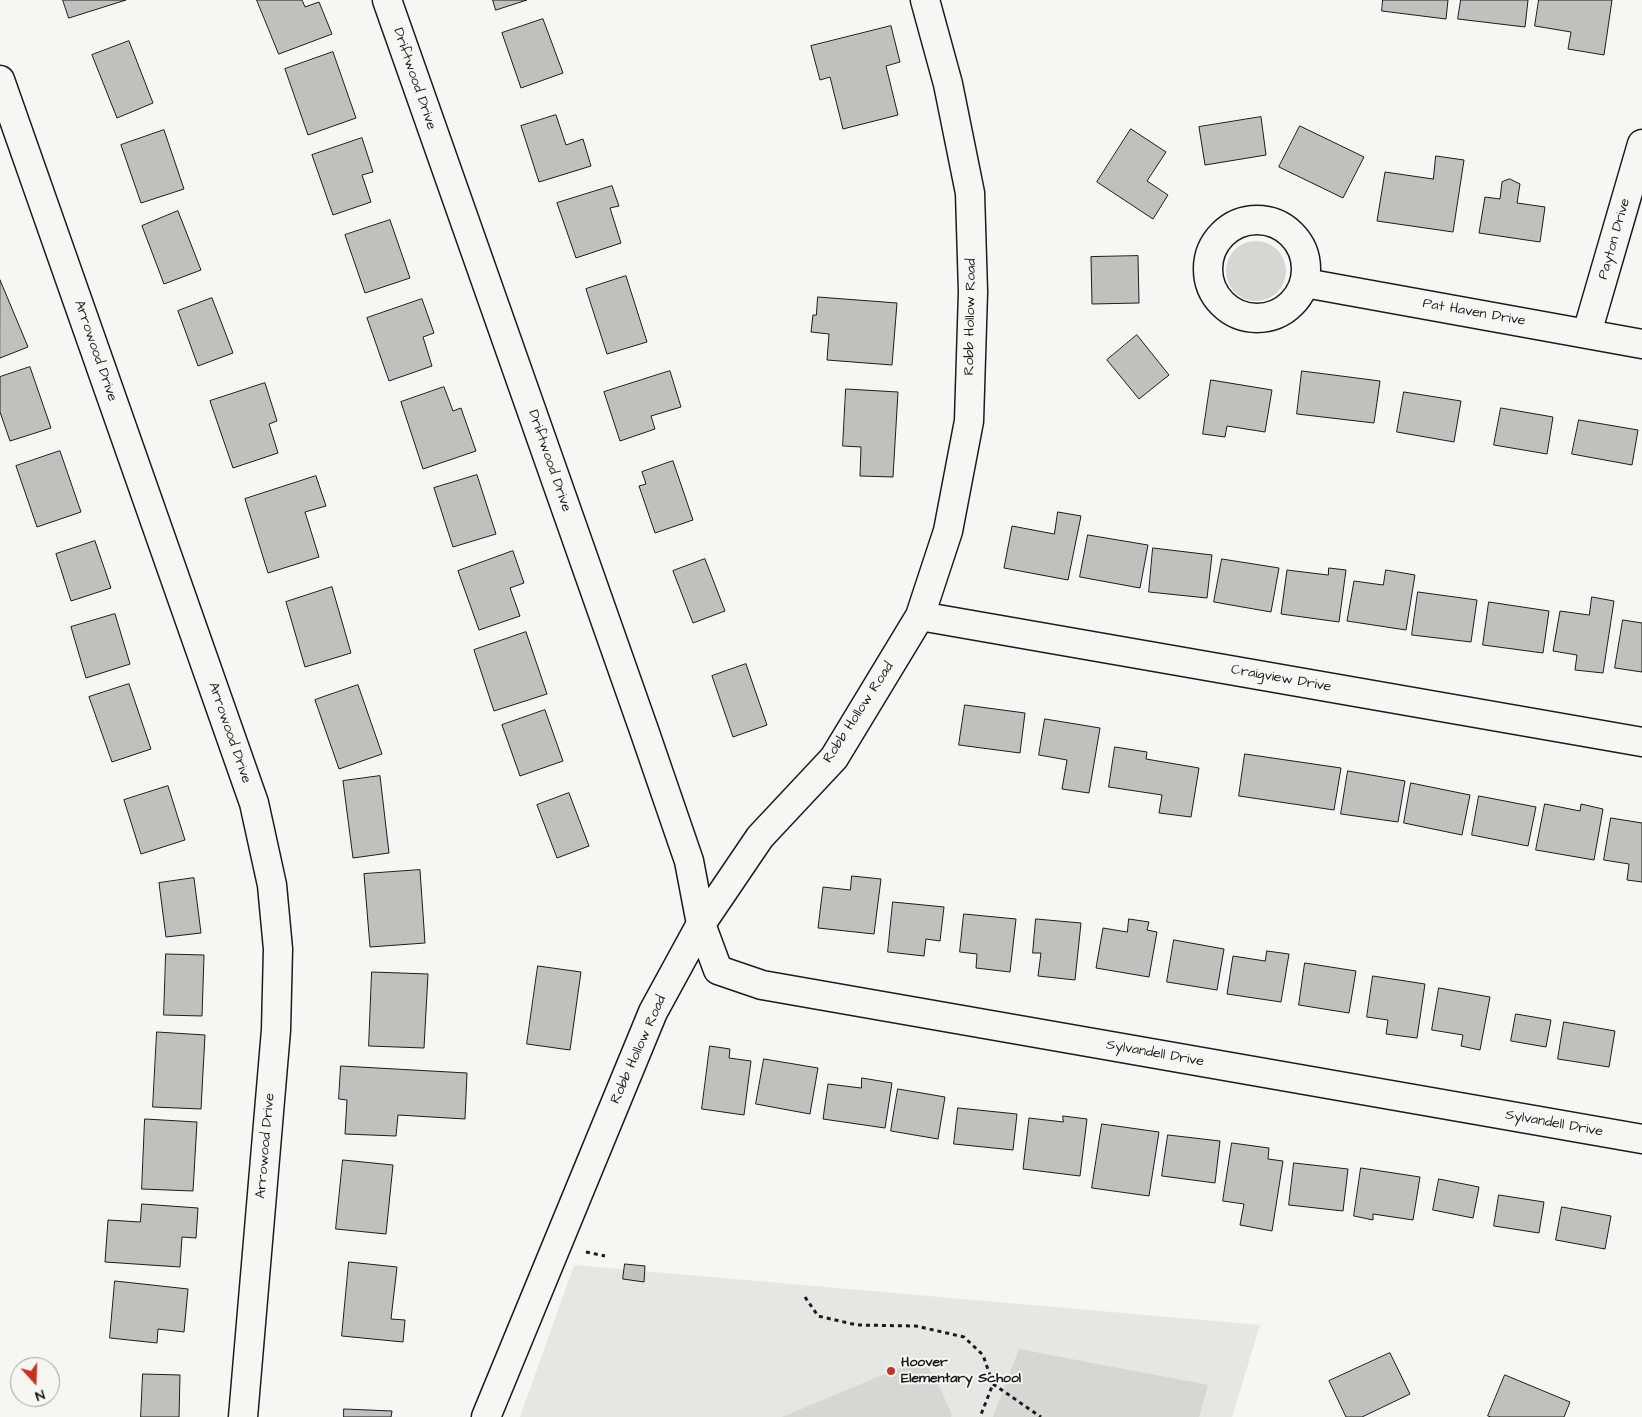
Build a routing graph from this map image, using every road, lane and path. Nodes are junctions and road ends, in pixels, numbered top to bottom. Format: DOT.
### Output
graph roads {
  1 [pos="386,0"];
  2 [pos="925,0"];
  3 [pos="0,80"];
  4 [pos="1642,144"];
  5 [pos="1305,283"];
  6 [pos="1587,333"];
  7 [pos="1642,344"];
  8 [pos="920,616"];
  9 [pos="1642,742"];
  10 [pos="701,924"];
  11 [pos="1642,1139"];
  12 [pos="582,1251"];
  13 [pos="605,1256"];
  14 [pos="805,1297"];
  15 [pos="993,1384"];
  16 [pos="243,1417"];
  17 [pos="486,1417"];
  18 [pos="980,1417"];
  19 [pos="1041,1417"];
  1 -- 10 [label="street, Driftwood Drive"];
  2 -- 8 [label="street, Robb Hollow Road"];
  3 -- 16 [label="street, Arrowood Drive"];
  4 -- 6 [label="street, Payton Drive"];
  5 -- 6 [label="street, Pat Haven Drive"];
  6 -- 7 [label="street, Pat Haven Drive"];
  8 -- 9 [label="street, Craigview Drive"];
  8 -- 10 [label="street, Robb Hollow Road"];
  10 -- 11 [label="street, Sylvandell Drive"];
  10 -- 17 [label="street, Robb Hollow Road"];
  12 -- 13 [label="path"];
  14 -- 15 [label="path"];
  15 -- 18 [label="path"];
  15 -- 19 [label="path"];
}
